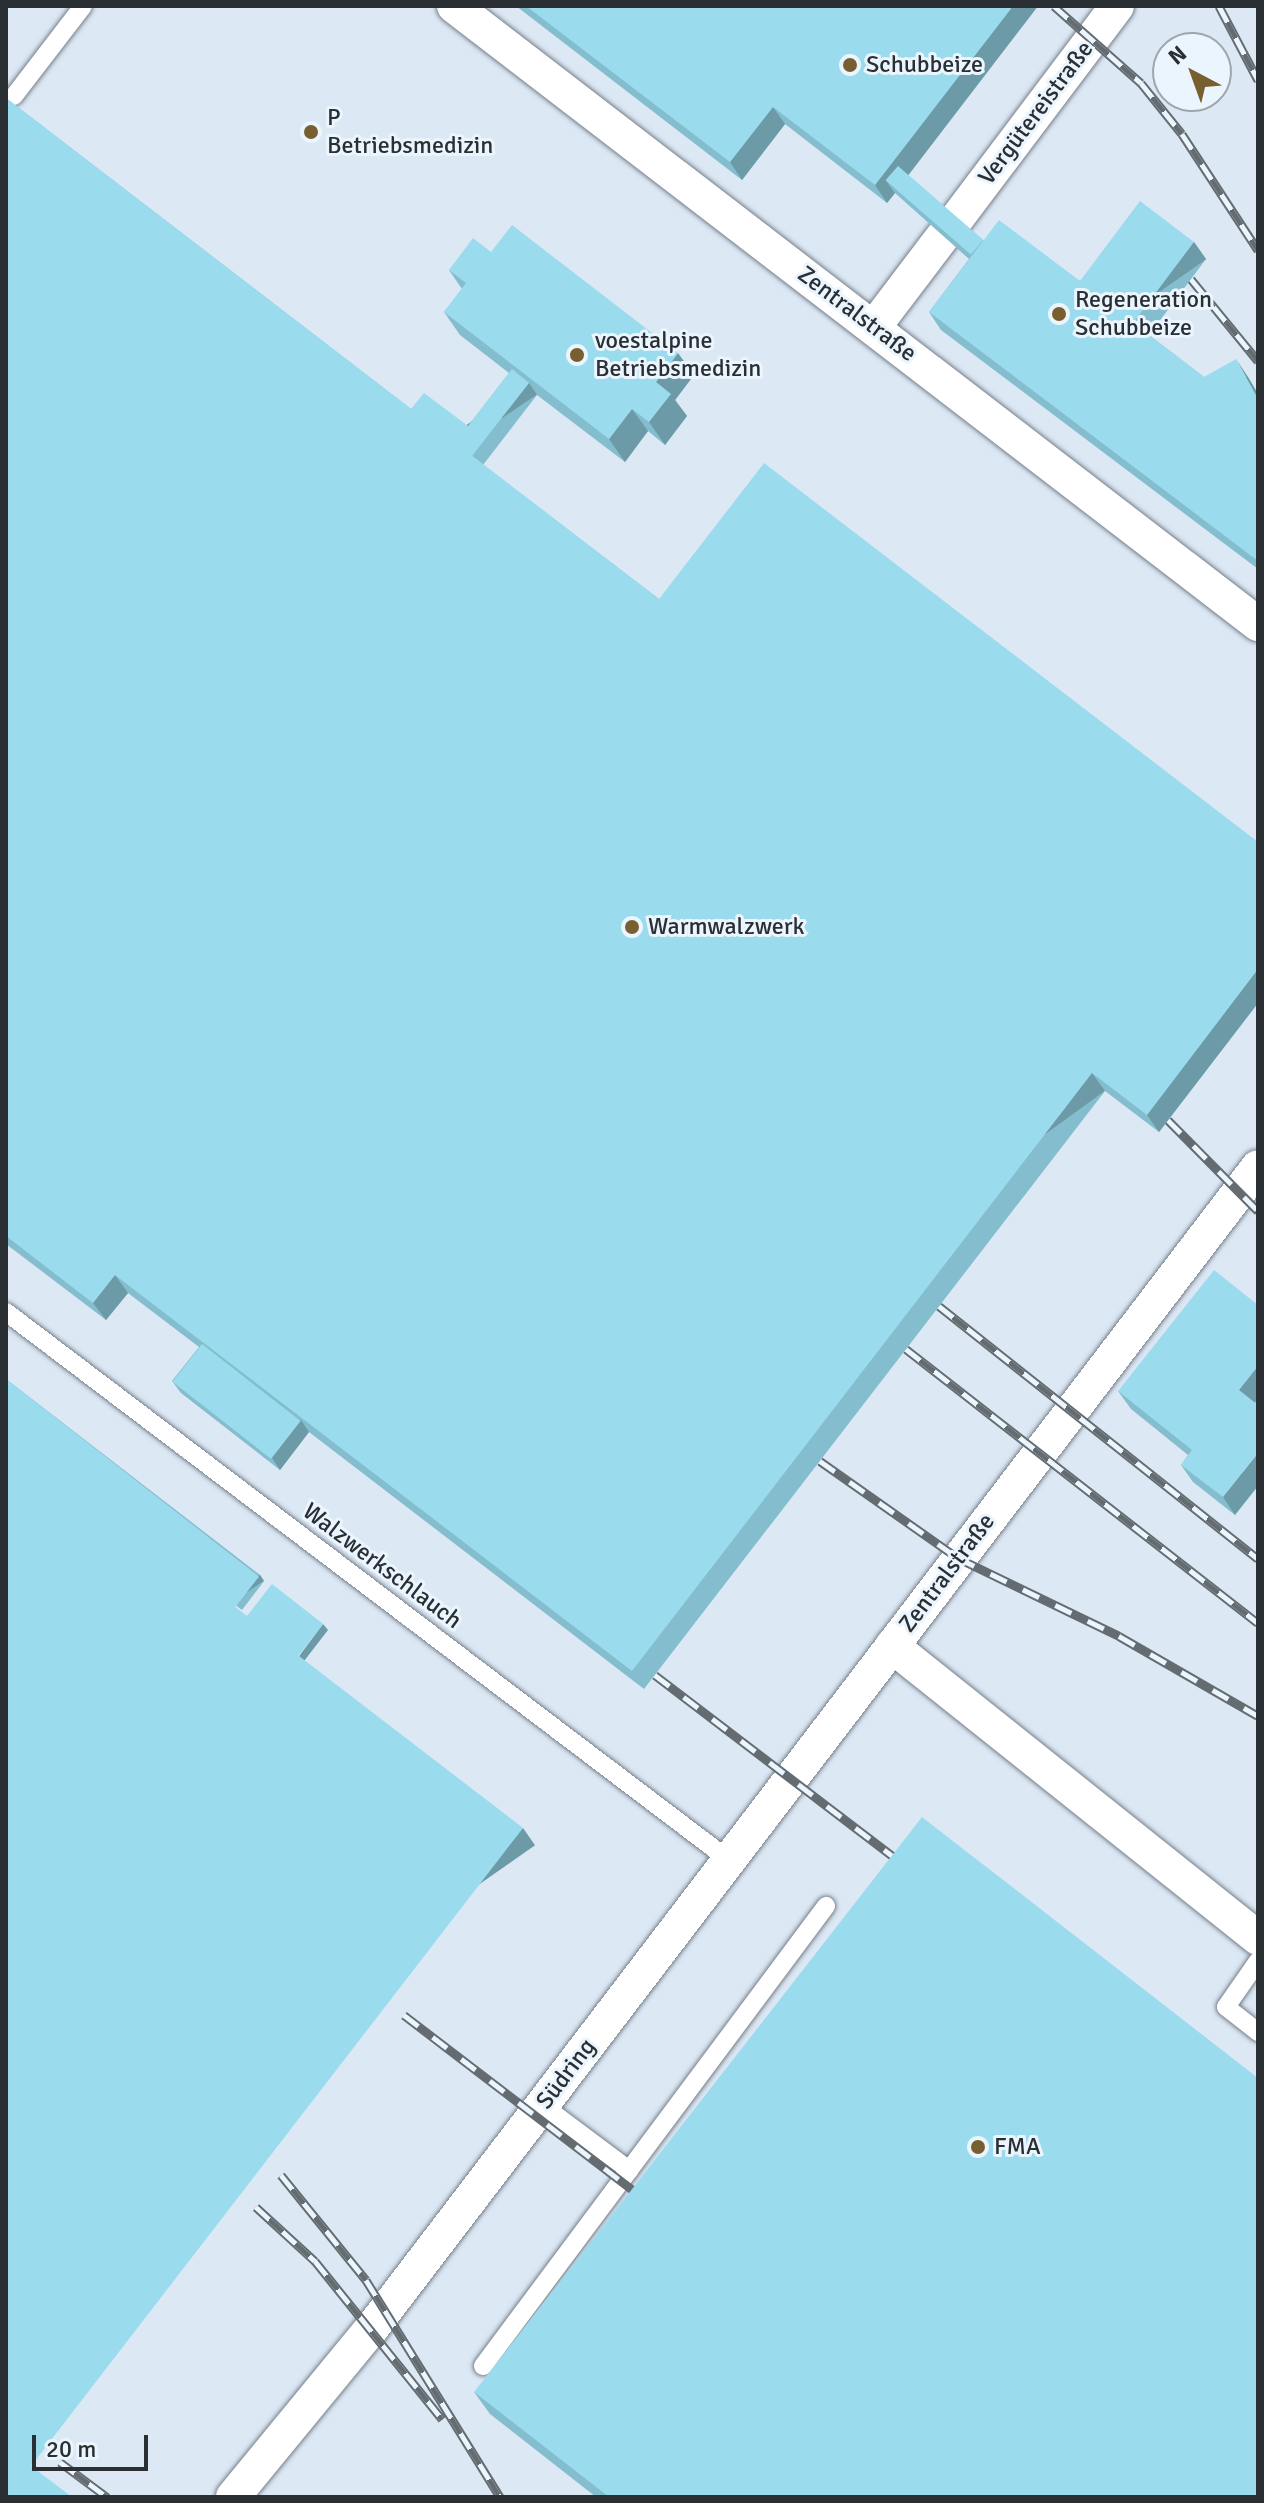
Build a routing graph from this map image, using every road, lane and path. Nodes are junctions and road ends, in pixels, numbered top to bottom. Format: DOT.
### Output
graph roads {
  1 [pos="83,6"];
  2 [pos="454,6"];
  3 [pos="1117,6"];
  4 [pos="14,96"];
  5 [pos="874,327"];
  6 [pos="1258,624"];
  7 [pos="1258,1167"];
  8 [pos="6,1312"];
  9 [pos="892,1646"];
  10 [pos="729,1860"];
  11 [pos="826,1906"];
  12 [pos="1258,1938"];
  13 [pos="1258,1961"];
  14 [pos="1258,2032"];
  15 [pos="542,2105"];
  16 [pos="629,2170"];
  17 [pos="483,2366"];
  18 [pos="248,2492"];
  1 -- 4 [label="lane"];
  2 -- 5 [label="street, Zentralstraße"];
  3 -- 5 [label="street, Vergütereistraße"];
  5 -- 6 [label="street, Zentralstraße"];
  7 -- 9 [label="street, Zentralstraße"];
  8 -- 10 [label="lane, Walzwerkschlauch"];
  9 -- 10 [label="street, Südring"];
  9 -- 12 [label="street, Zentralstraße"];
  10 -- 15 [label="street, Südring"];
  11 -- 16 [label="lane"];
  13 -- 14 [label="lane"];
  15 -- 16 [label="lane"];
  15 -- 18 [label="street, Südring"];
  16 -- 17 [label="lane"];
}
